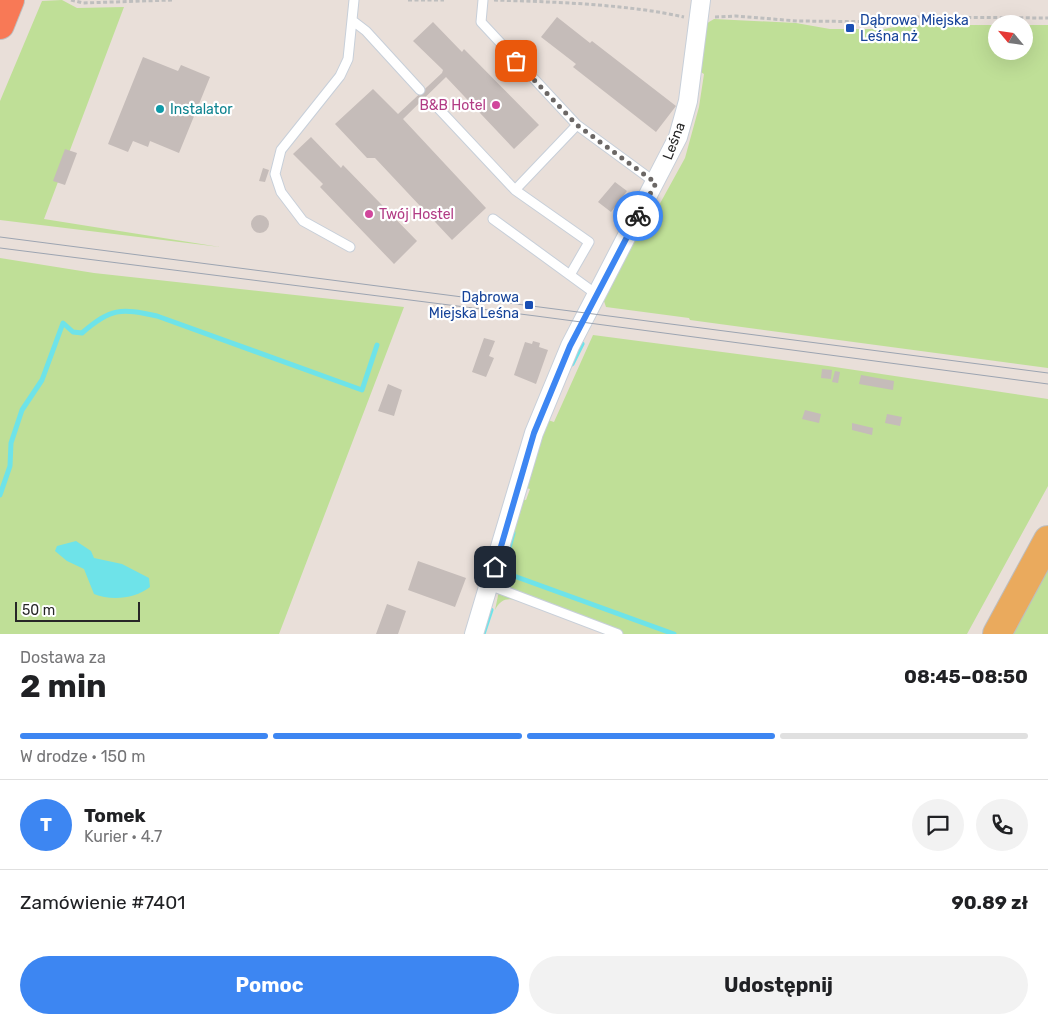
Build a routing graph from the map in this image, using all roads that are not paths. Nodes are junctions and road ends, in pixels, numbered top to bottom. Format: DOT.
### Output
graph roads {
  1 [pos="10,0"];
  2 [pos="354,0"];
  3 [pos="483,0"];
  4 [pos="701,0"];
  5 [pos="353,21"];
  6 [pos="0,25"];
  7 [pos="420,90"];
  8 [pos="439,109"];
  9 [pos="577,125"];
  10 [pos="656,183"];
  11 [pos="515,190"];
  12 [pos="493,219"];
  13 [pos="350,246"];
  14 [pos="570,275"];
  15 [pos="596,294"];
  16 [pos="1048,540"];
  17 [pos="490,585"];
  18 [pos="474,634"];
  19 [pos="618,634"];
  20 [pos="997,634"];
  1 -- 6 [label="highway"];
  2 -- 5 [label="lane"];
  3 -- 9 [label="lane"];
  4 -- 10 [label="street, Leśna"];
  5 -- 7 [label="lane"];
  5 -- 13 [label="lane"];
  8 -- 11 [label="lane"];
  9 -- 10 [label="lane"];
  9 -- 11 [label="lane"];
  10 -- 15 [label="street, Leśna"];
  11 -- 14 [label="lane"];
  12 -- 14 [label="lane"];
  14 -- 15 [label="lane"];
  15 -- 17 [label="street, Leśna"];
  16 -- 20 [label="main road"];
  17 -- 18 [label="street, Leśna"];
  17 -- 19 [label="lane"];
}
